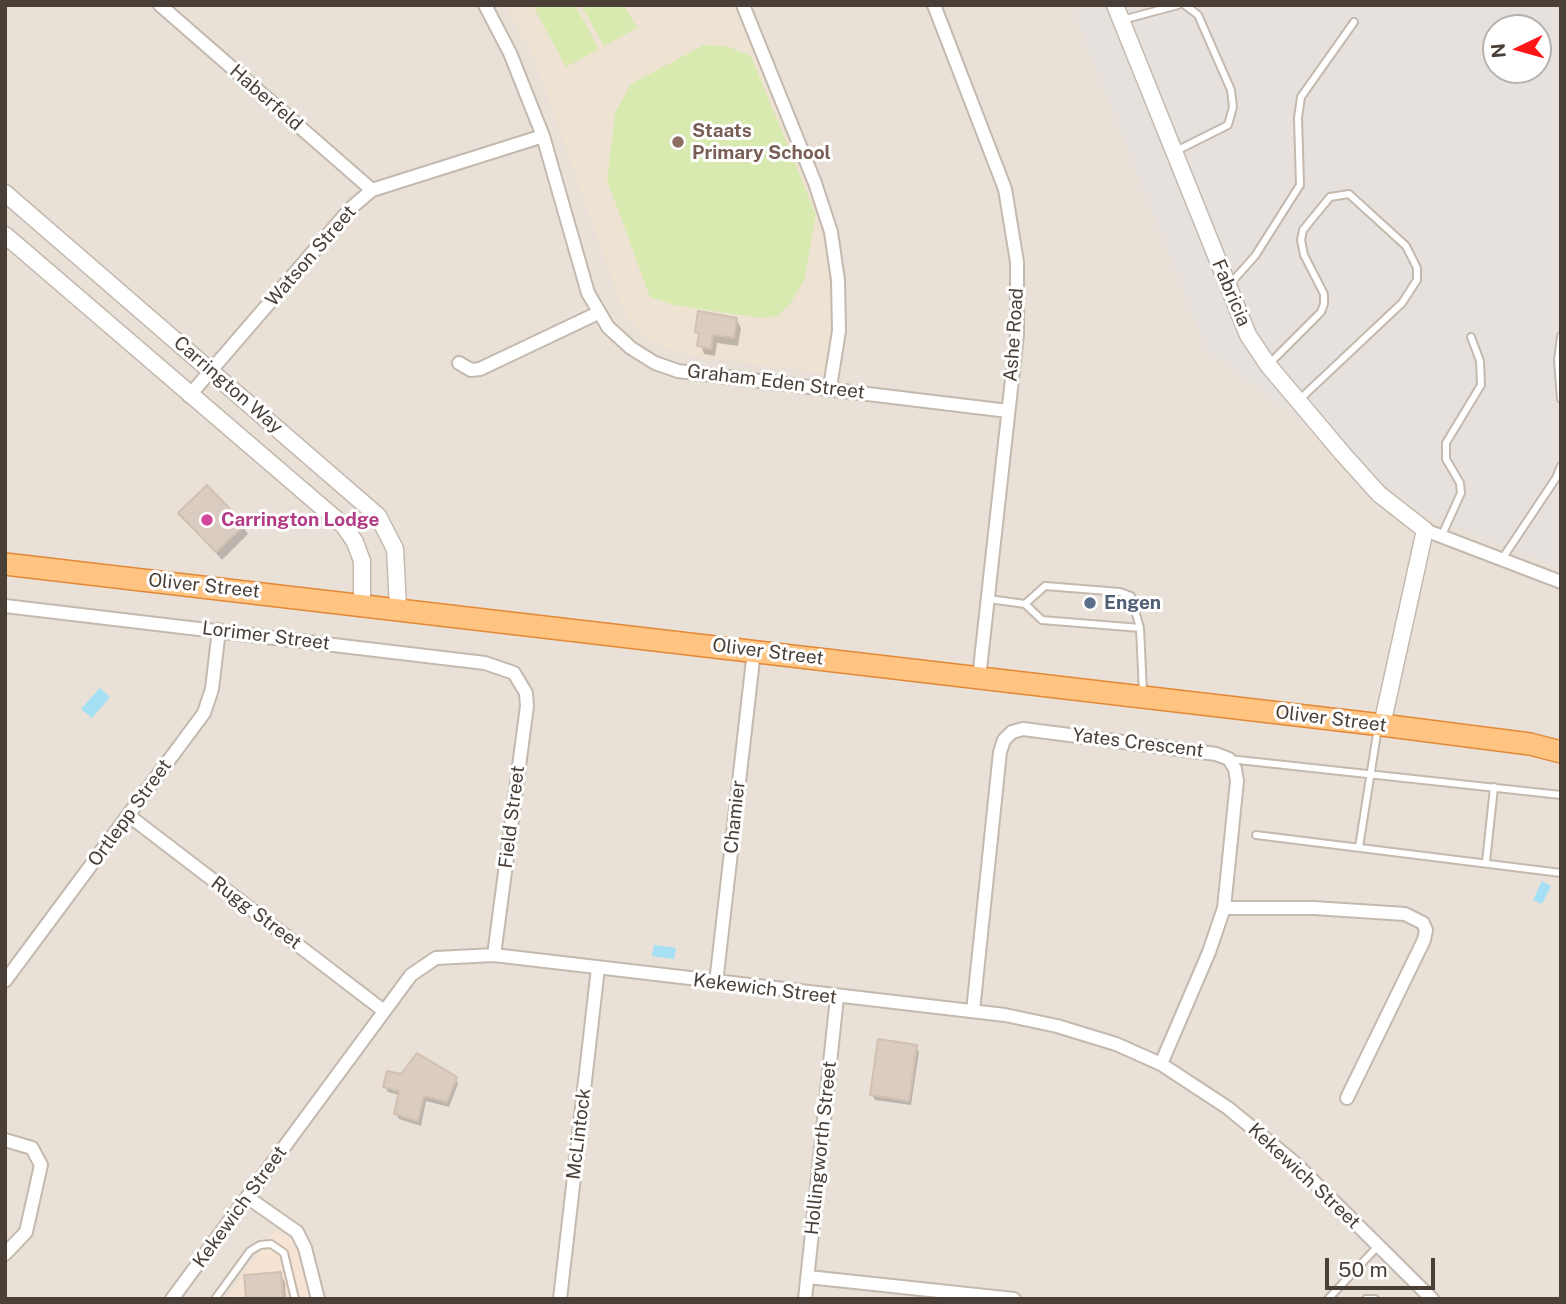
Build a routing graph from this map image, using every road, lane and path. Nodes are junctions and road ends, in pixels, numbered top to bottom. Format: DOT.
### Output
graph roads {
  1 [pos="160,5"];
  2 [pos="485,5"];
  3 [pos="743,5"];
  4 [pos="934,5"];
  5 [pos="1178,5"];
  6 [pos="1185,5"];
  7 [pos="1194,7"];
  8 [pos="1119,13"];
  9 [pos="1353,22"];
  10 [pos="544,136"];
  11 [pos="1174,152"];
  12 [pos="372,190"];
  13 [pos="5,193"];
  14 [pos="5,235"];
  15 [pos="1228,287"];
  16 [pos="598,313"];
  17 [pos="1561,336"];
  18 [pos="1471,337"];
  19 [pos="459,363"];
  20 [pos="1268,365"];
  21 [pos="212,372"];
  22 [pos="830,387"];
  23 [pos="189,396"];
  24 [pos="1561,399"];
  25 [pos="1297,401"];
  26 [pos="1008,411"];
  27 [pos="1561,466"];
  28 [pos="1424,530"];
  29 [pos="1441,537"];
  30 [pos="1502,559"];
  31 [pos="5,564"];
  32 [pos="1561,582"];
  33 [pos="988,599"];
  34 [pos="362,604"];
  35 [pos="1026,604"];
  36 [pos="5,606"];
  37 [pos="398,607"];
  38 [pos="1140,628"];
  39 [pos="219,630"];
  40 [pos="754,651"];
  41 [pos="979,678"];
  42 [pos="521,680"];
  43 [pos="1143,697"];
  44 [pos="1380,724"];
  45 [pos="1561,743"];
  46 [pos="1530,744"];
  47 [pos="1561,752"];
  48 [pos="1228,760"];
  49 [pos="1370,773"];
  50 [pos="1494,787"];
  51 [pos="1561,795"];
  52 [pos="128,815"];
  53 [pos="1256,835"];
  54 [pos="1359,847"];
  55 [pos="1486,862"];
  56 [pos="1561,873"];
  57 [pos="1224,908"];
  58 [pos="494,955"];
  59 [pos="598,968"];
  60 [pos="5,981"];
  61 [pos="716,983"];
  62 [pos="837,997"];
  63 [pos="384,1011"];
  64 [pos="973,1012"];
  65 [pos="1161,1064"];
  66 [pos="1347,1098"];
  67 [pos="5,1140"];
  68 [pos="247,1197"];
  69 [pos="1378,1245"];
  70 [pos="5,1254"];
  71 [pos="808,1277"];
  72 [pos="172,1299"];
  73 [pos="215,1299"];
  74 [pos="295,1299"];
  75 [pos="318,1299"];
  76 [pos="559,1299"];
  77 [pos="805,1299"];
  78 [pos="1014,1299"];
  79 [pos="1328,1299"];
  80 [pos="1366,1299"];
  81 [pos="1375,1299"];
  82 [pos="1432,1299"];
  1 -- 12 [label="street, Haberfeld"];
  2 -- 10 [label="street, Graham Eden Street"];
  3 -- 22 [label="street"];
  4 -- 26 [label="street, Ashe Road"];
  5 -- 8 [label="lane"];
  6 -- 7 [label="lane"];
  7 -- 11 [label="lane"];
  8 -- 11 [label="street, Fabricia"];
  9 -- 15 [label="lane"];
  10 -- 12 [label="street, Watson Street"];
  10 -- 16 [label="street, Graham Eden Street"];
  11 -- 15 [label="street, Fabricia"];
  12 -- 21 [label="street, Watson Street"];
  13 -- 21 [label="street, Carrington Way"];
  14 -- 23 [label="street, Carrington Way"];
  15 -- 20 [label="street, Fabricia"];
  16 -- 19 [label="street"];
  16 -- 22 [label="street, Graham Eden Street"];
  17 -- 24 [label="lane"];
  18 -- 29 [label="lane"];
  20 -- 25 [label="street, Fabricia"];
  20 -- 25 [label="lane"];
  21 -- 23 [label="street, Watson Street"];
  21 -- 37 [label="street, Carrington Way"];
  22 -- 26 [label="street, Graham Eden Street"];
  23 -- 34 [label="street, Carrington Way"];
  25 -- 28 [label="street, Fabricia"];
  26 -- 33 [label="street, Ashe Road"];
  27 -- 30 [label="lane"];
  28 -- 29 [label="street, Fabricia"];
  28 -- 44 [label="street"];
  29 -- 30 [label="street, Fabricia"];
  30 -- 32 [label="street, Fabricia"];
  31 -- 34 [label="highway, Oliver Street"];
  33 -- 35 [label="lane"];
  33 -- 41 [label="street, Ashe Road"];
  34 -- 37 [label="highway, Oliver Street"];
  35 -- 38 [label="lane"];
  35 -- 38 [label="lane"];
  36 -- 39 [label="street, Lorimer Street"];
  37 -- 40 [label="highway, Oliver Street"];
  38 -- 43 [label="lane"];
  39 -- 42 [label="street, Lorimer Street"];
  39 -- 52 [label="street, Ortlepp Street"];
  40 -- 41 [label="highway, Oliver Street"];
  40 -- 61 [label="street, Chamier"];
  41 -- 43 [label="highway, Oliver Street"];
  42 -- 58 [label="street, Field Street"];
  43 -- 44 [label="highway, Oliver Street"];
  44 -- 46 [label="highway, Oliver Street"];
  44 -- 49 [label="lane"];
  45 -- 46 [label="highway, Oliver Street"];
  46 -- 47 [label="highway, Oliver Street"];
  48 -- 49 [label="lane"];
  48 -- 57 [label="street, Yates Crescent"];
  48 -- 64 [label="street, Yates Crescent"];
  49 -- 50 [label="lane"];
  49 -- 54 [label="lane"];
  50 -- 51 [label="lane"];
  50 -- 55 [label="lane"];
  52 -- 60 [label="street, Ortlepp Street"];
  52 -- 63 [label="street, Rugg Street"];
  53 -- 54 [label="lane"];
  54 -- 55 [label="lane"];
  55 -- 56 [label="lane"];
  57 -- 65 [label="street, Yates Crescent"];
  57 -- 66 [label="street"];
  58 -- 59 [label="street, Kekewich Street"];
  58 -- 63 [label="street, Kekewich Street"];
  59 -- 61 [label="street, Kekewich Street"];
  59 -- 76 [label="street, McLintock"];
  61 -- 62 [label="street, Kekewich Street"];
  62 -- 64 [label="street, Kekewich Street"];
  62 -- 71 [label="street, Hollingworth Street"];
  63 -- 68 [label="street, Kekewich Street"];
  64 -- 65 [label="street, Kekewich Street"];
  65 -- 69 [label="street, Kekewich Street"];
  67 -- 70 [label="street"];
  68 -- 72 [label="street, Kekewich Street"];
  68 -- 75 [label="street"];
  69 -- 79 [label="lane"];
  69 -- 82 [label="street, Kekewich Street"];
  71 -- 77 [label="street, Hollingworth Street"];
  71 -- 78 [label="street"];
  73 -- 74 [label="lane"];
  80 -- 81 [label="lane"];
}
